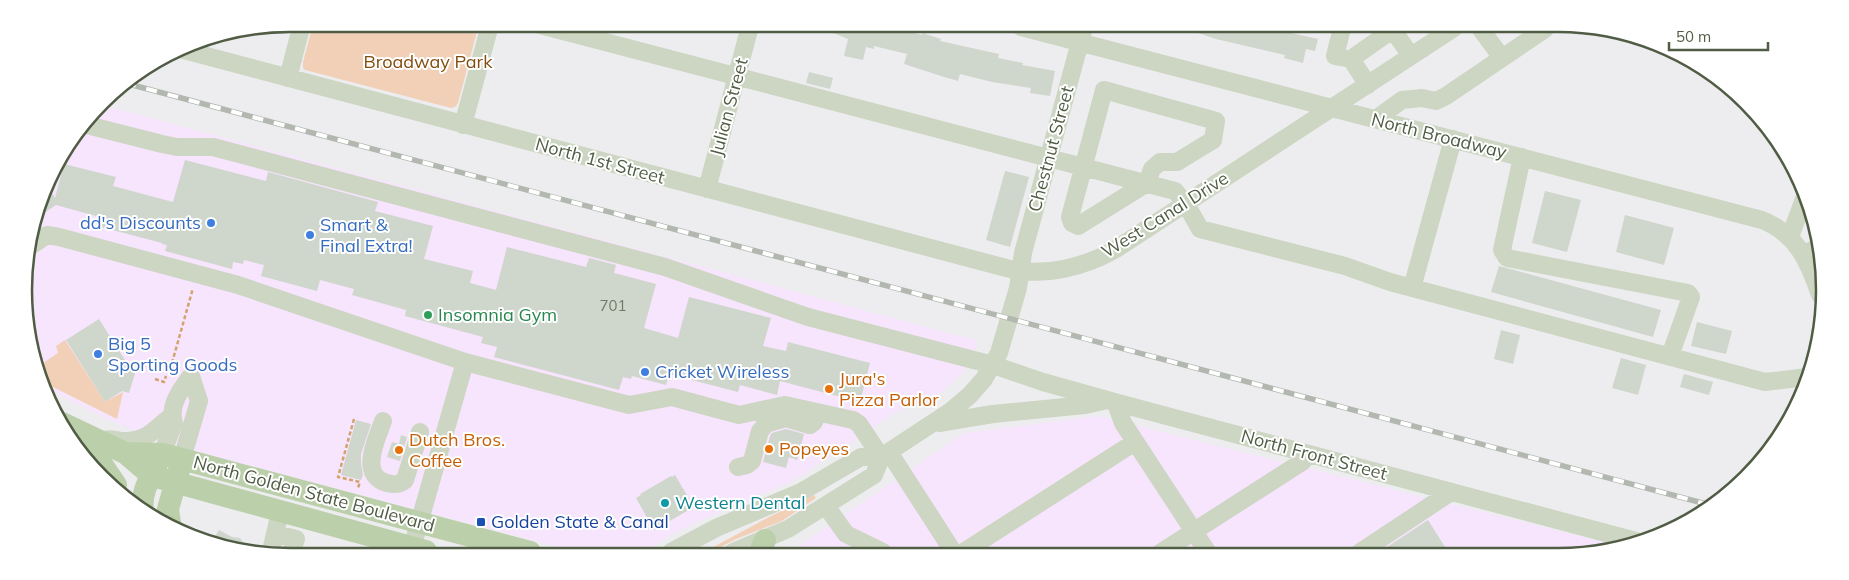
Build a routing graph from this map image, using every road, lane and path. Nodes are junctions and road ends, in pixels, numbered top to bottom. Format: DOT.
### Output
graph roads {
  1 [pos="300,32"];
  2 [pos="488,32"];
  3 [pos="567,32"];
  4 [pos="748,32"];
  5 [pos="1058,32"];
  6 [pos="1341,32"];
  7 [pos="1387,32"];
  8 [pos="1393,32"];
  9 [pos="1447,32"];
  10 [pos="1483,32"];
  11 [pos="1541,32"];
  12 [pos="1081,35"];
  13 [pos="191,52"];
  14 [pos="1411,56"];
  15 [pos="1502,58"];
  16 [pos="1351,60"];
  17 [pos="737,76"];
  18 [pos="288,78"];
  19 [pos="1368,85"];
  20 [pos="1331,108"];
  21 [pos="1376,119"];
  22 [pos="463,124"];
  23 [pos="91,126"];
  24 [pos="1453,139"];
  25 [pos="1048,157"];
  26 [pos="1522,157"];
  27 [pos="1084,167"];
  28 [pos="1146,184"];
  29 [pos="707,189"];
  30 [pos="1186,204"];
  31 [pos="1802,204"];
  32 [pos="1790,237"];
  33 [pos="37,242"];
  34 [pos="1813,249"];
  35 [pos="1803,254"];
  36 [pos="1020,271"];
  37 [pos="194,282"];
  38 [pos="1816,284"];
  39 [pos="1412,288"];
  40 [pos="1670,356"];
  41 [pos="465,362"];
  42 [pos="172,363"];
  43 [pos="993,365"];
  44 [pos="166,376"];
  45 [pos="1801,378"];
  46 [pos="154,379"];
  47 [pos="1112,402"];
  48 [pos="817,412"];
  49 [pos="172,416"];
  50 [pos="354,419"];
  51 [pos="387,422"];
  52 [pos="931,424"];
  53 [pos="74,429"];
  54 [pos="420,432"];
  55 [pos="99,442"];
  56 [pos="1134,442"];
  57 [pos="125,453"];
  58 [pos="91,454"];
  59 [pos="885,454"];
  60 [pos="1309,454"];
  61 [pos="172,457"];
  62 [pos="738,467"];
  63 [pos="105,469"];
  64 [pos="152,476"];
  65 [pos="175,484"];
  66 [pos="1451,492"];
  67 [pos="359,499"];
  68 [pos="144,502"];
  69 [pos="826,506"];
  70 [pos="169,517"];
  71 [pos="419,522"];
  72 [pos="278,523"];
  73 [pos="1194,532"];
  74 [pos="1627,539"];
  75 [pos="763,546"];
  76 [pos="272,547"];
  77 [pos="293,548"];
  78 [pos="409,548"];
  79 [pos="419,548"];
  80 [pos="515,548"];
  81 [pos="678,548"];
  82 [pos="875,548"];
  83 [pos="951,548"];
  84 [pos="970,548"];
  85 [pos="1168,548"];
  86 [pos="1205,548"];
  87 [pos="1367,548"];
  1 -- 18 [label="street"];
  2 -- 22 [label="street"];
  3 -- 17 [label="street"];
  4 -- 17 [label="street, Julian Street"];
  5 -- 12 [label="street, North Broadway"];
  6 -- 16 [label="street"];
  7 -- 16 [label="street"];
  8 -- 14 [label="street"];
  9 -- 14 [label="street, West Canal Drive"];
  10 -- 15 [label="street"];
  11 -- 15 [label="street"];
  12 -- 20 [label="street, North Broadway"];
  12 -- 25 [label="street, Chestnut Street"];
  13 -- 18 [label="street, North 1st Street"];
  14 -- 19 [label="street, West Canal Drive"];
  15 -- 21 [label="street"];
  16 -- 19 [label="street"];
  17 -- 25 [label="street"];
  17 -- 29 [label="street, Julian Street"];
  18 -- 22 [label="street, North 1st Street"];
  19 -- 20 [label="street, West Canal Drive"];
  20 -- 21 [label="street, North Broadway"];
  20 -- 30 [label="street, West Canal Drive"];
  21 -- 24 [label="street, North Broadway"];
  22 -- 29 [label="street, North 1st Street"];
  23 -- 43 [label="street, North Front Street"];
  24 -- 26 [label="street, North Broadway"];
  24 -- 39 [label="street"];
  25 -- 27 [label="street"];
  25 -- 36 [label="street, Chestnut Street"];
  26 -- 32 [label="street, North Broadway"];
  26 -- 40 [label="street"];
  27 -- 28 [label="street"];
  27 -- 28 [label="street"];
  27 -- 28 [label="street"];
  28 -- 30 [label="street"];
  29 -- 36 [label="street, North 1st Street"];
  30 -- 36 [label="street, West Canal Drive"];
  30 -- 39 [label="street"];
  31 -- 32 [label="street"];
  32 -- 35 [label="street, North Broadway"];
  33 -- 41 [label="street"];
  34 -- 35 [label="street"];
  35 -- 38 [label="street, North Broadway"];
  36 -- 43 [label="street"];
  37 -- 42 [label="path"];
  39 -- 40 [label="street"];
  40 -- 45 [label="street"];
  41 -- 48 [label="street"];
  41 -- 71 [label="street"];
  43 -- 47 [label="street, North Front Street"];
  43 -- 52 [label="street"];
  44 -- 46 [label="path"];
  47 -- 52 [label="street"];
  47 -- 56 [label="street"];
  47 -- 60 [label="street, North Front Street"];
  48 -- 59 [label="street"];
  48 -- 62 [label="street"];
  49 -- 55 [label="street"];
  49 -- 61 [label="street"];
  49 -- 61 [label="street"];
  50 -- 67 [label="path"];
  51 -- 54 [label="street"];
  52 -- 59 [label="street"];
  53 -- 55 [label="main road, North Golden State Boulevard"];
  55 -- 57 [label="main road, North Golden State Boulevard"];
  56 -- 73 [label="street"];
  56 -- 84 [label="street"];
  57 -- 61 [label="main road, North Golden State Boulevard"];
  57 -- 64 [label="main road, North Golden State Boulevard"];
  58 -- 63 [label="main road"];
  59 -- 69 [label="street"];
  59 -- 81 [label="street"];
  59 -- 83 [label="street"];
  60 -- 66 [label="street, North Front Street"];
  60 -- 73 [label="street"];
  61 -- 64 [label="main road"];
  61 -- 65 [label="main road"];
  61 -- 67 [label="main road, North Golden State Boulevard"];
  64 -- 65 [label="main road, North Golden State Boulevard"];
  64 -- 68 [label="main road"];
  65 -- 70 [label="main road"];
  65 -- 72 [label="main road, North Golden State Boulevard"];
  66 -- 74 [label="street, North Front Street"];
  66 -- 87 [label="street"];
  67 -- 71 [label="main road, North Golden State Boulevard"];
  67 -- 72 [label="main road"];
  69 -- 75 [label="street"];
  69 -- 82 [label="street"];
  71 -- 79 [label="street"];
  71 -- 80 [label="main road, North Golden State Boulevard"];
  72 -- 76 [label="street"];
  72 -- 77 [label="street"];
  72 -- 78 [label="main road, North Golden State Boulevard"];
  73 -- 85 [label="street"];
  73 -- 86 [label="street"];
}
